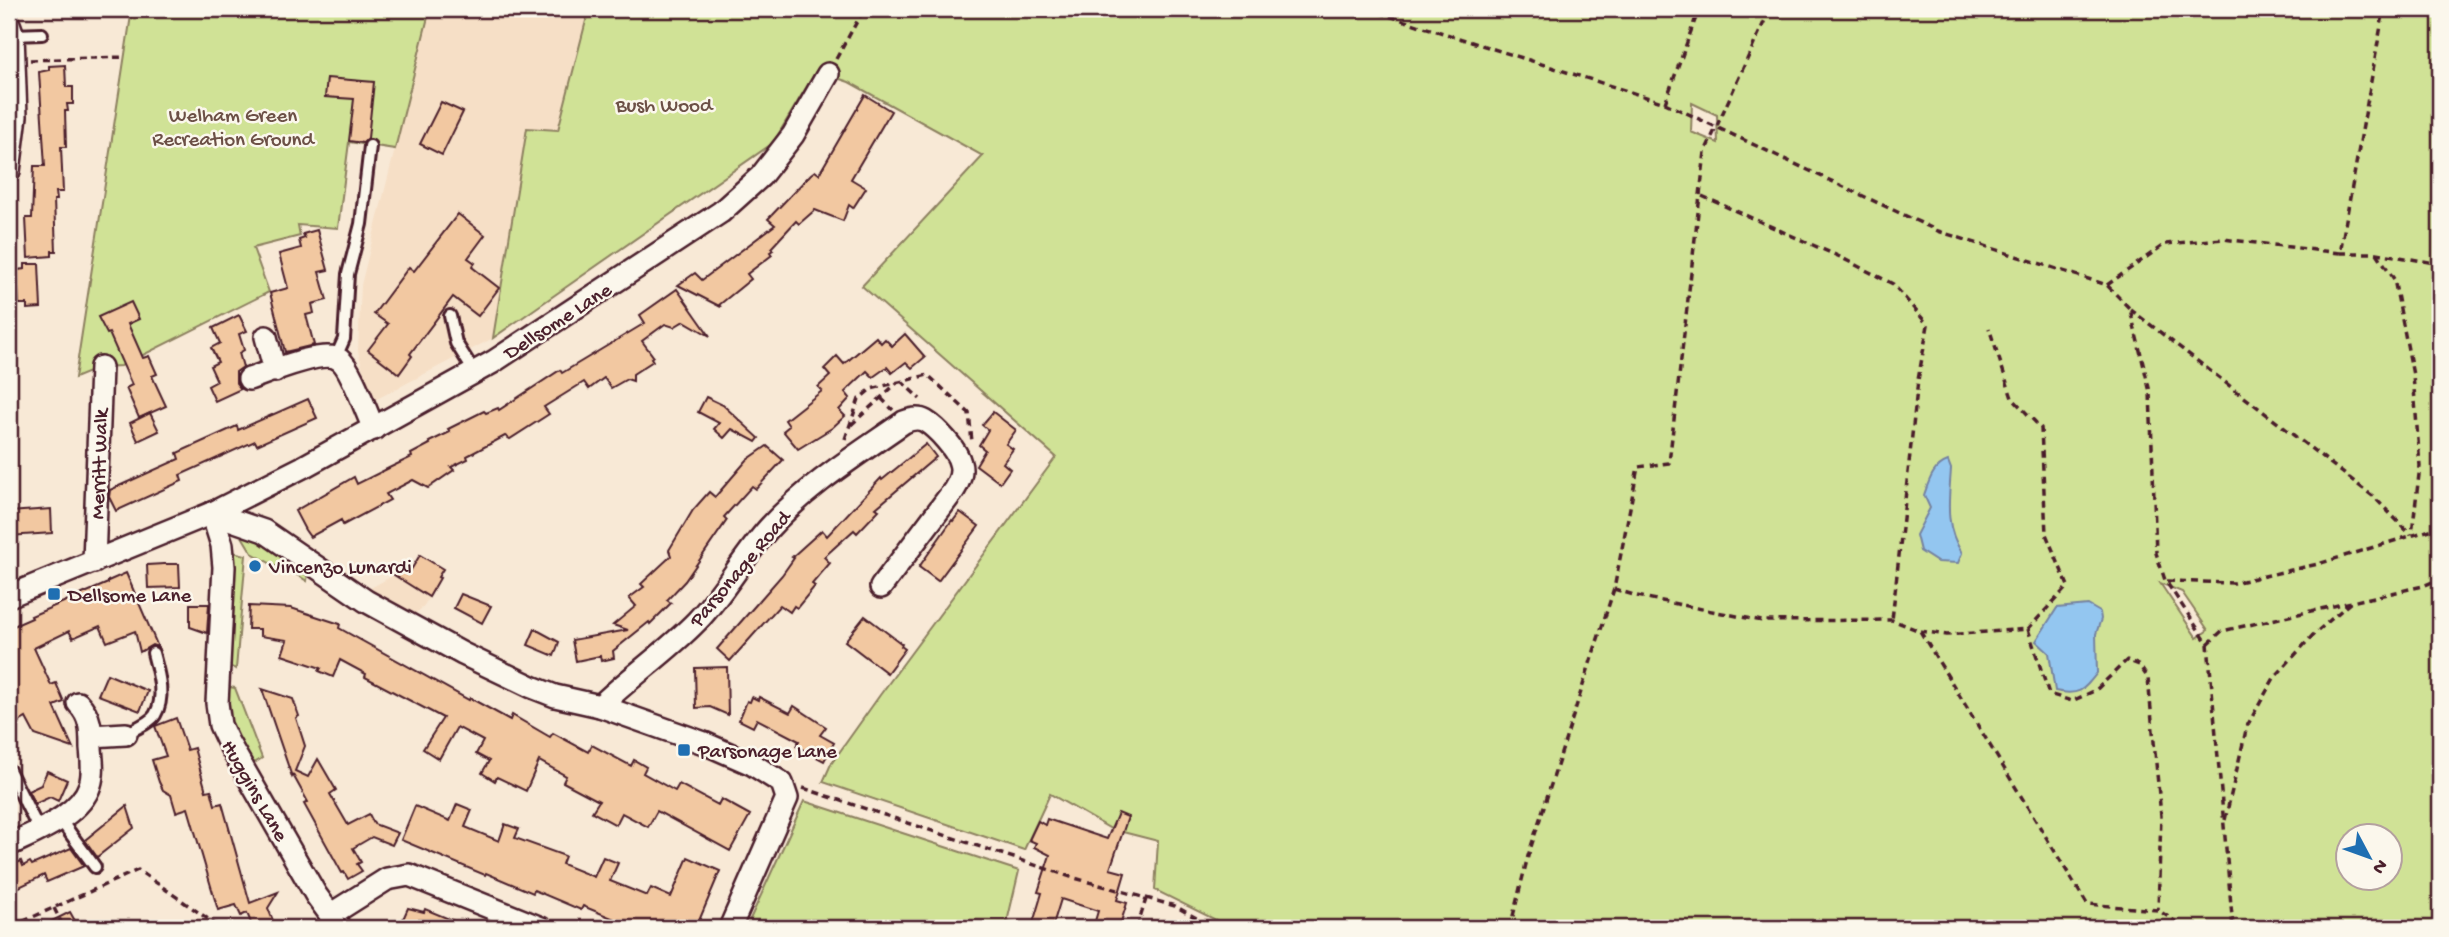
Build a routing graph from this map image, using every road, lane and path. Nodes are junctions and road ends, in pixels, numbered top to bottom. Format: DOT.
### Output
graph roads {
  1 [pos="864,9"];
  2 [pos="1367,9"];
  3 [pos="1699,9"];
  4 [pos="1770,9"];
  5 [pos="2384,9"];
  6 [pos="11,30"];
  7 [pos="42,34"];
  8 [pos="125,57"];
  9 [pos="14,61"];
  10 [pos="828,74"];
  11 [pos="1665,103"];
  12 [pos="1717,126"];
  13 [pos="370,146"];
  14 [pos="9,172"];
  15 [pos="1702,196"];
  16 [pos="2340,253"];
  17 [pos="2377,253"];
  18 [pos="2440,264"];
  19 [pos="2107,285"];
  20 [pos="2130,309"];
  21 [pos="450,316"];
  22 [pos="1989,328"];
  23 [pos="265,337"];
  24 [pos="336,358"];
  25 [pos="101,367"];
  26 [pos="275,371"];
  27 [pos="475,373"];
  28 [pos="249,379"];
  29 [pos="898,382"];
  30 [pos="849,426"];
  31 [pos="374,429"];
  32 [pos="212,513"];
  33 [pos="2440,527"];
  34 [pos="2411,535"];
  35 [pos="94,562"];
  36 [pos="2440,579"];
  37 [pos="2165,580"];
  38 [pos="881,587"];
  39 [pos="1614,589"];
  40 [pos="9,596"];
  41 [pos="2351,602"];
  42 [pos="1892,621"];
  43 [pos="2028,629"];
  44 [pos="1920,631"];
  45 [pos="2208,644"];
  46 [pos="153,653"];
  47 [pos="78,703"];
  48 [pos="600,706"];
  49 [pos="127,734"];
  50 [pos="91,736"];
  51 [pos="9,770"];
  52 [pos="785,790"];
  53 [pos="59,818"];
  54 [pos="2224,826"];
  55 [pos="39,830"];
  56 [pos="9,845"];
  57 [pos="96,867"];
  58 [pos="1146,899"];
  59 [pos="54,908"];
  60 [pos="2158,910"];
  61 [pos="9,911"];
  62 [pos="335,921"];
  63 [pos="64,928"];
  64 [pos="221,928"];
  65 [pos="541,928"];
  66 [pos="730,928"];
  67 [pos="1137,928"];
  68 [pos="1214,928"];
  69 [pos="1510,928"];
  70 [pos="2185,928"];
  71 [pos="2233,928"];
  1 -- 10 [label="path"];
  2 -- 11 [label="path"];
  3 -- 11 [label="path"];
  4 -- 12 [label="path"];
  5 -- 16 [label="path"];
  6 -- 7 [label="lane"];
  6 -- 9 [label="street"];
  8 -- 9 [label="path"];
  9 -- 14 [label="street"];
  10 -- 27 [label="street, Dellsome Lane"];
  11 -- 12 [label="path"];
  12 -- 15 [label="path"];
  12 -- 19 [label="path"];
  13 -- 24 [label="lane"];
  15 -- 39 [label="path"];
  15 -- 42 [label="path"];
  16 -- 17 [label="path"];
  16 -- 19 [label="path"];
  17 -- 18 [label="path"];
  17 -- 34 [label="path"];
  19 -- 20 [label="path"];
  20 -- 34 [label="path"];
  20 -- 37 [label="path"];
  21 -- 27 [label="lane"];
  22 -- 43 [label="path"];
  23 -- 26 [label="street"];
  24 -- 26 [label="street"];
  24 -- 31 [label="street"];
  25 -- 35 [label="street, Merritt Walk"];
  26 -- 28 [label="street"];
  27 -- 31 [label="street, Dellsome Lane"];
  29 -- 30 [label="path"];
  31 -- 32 [label="street, Dellsome Lane"];
  32 -- 35 [label="street, Dellsome Lane"];
  32 -- 48 [label="street"];
  32 -- 62 [label="street, Huggins Lane"];
  33 -- 34 [label="path"];
  34 -- 37 [label="path"];
  35 -- 40 [label="street, Dellsome Lane"];
  36 -- 41 [label="path"];
  37 -- 45 [label="path"];
  38 -- 48 [label="street, Parsonage Road"];
  39 -- 42 [label="path"];
  39 -- 69 [label="path"];
  41 -- 45 [label="path"];
  41 -- 54 [label="path"];
  42 -- 44 [label="path"];
  43 -- 44 [label="path"];
  43 -- 60 [label="path"];
  44 -- 60 [label="path"];
  45 -- 54 [label="path"];
  46 -- 49 [label="lane"];
  47 -- 50 [label="street"];
  48 -- 52 [label="street"];
  49 -- 50 [label="street"];
  50 -- 53 [label="street"];
  51 -- 55 [label="lane"];
  52 -- 58 [label="path"];
  52 -- 66 [label="street"];
  53 -- 55 [label="street"];
  53 -- 57 [label="lane"];
  54 -- 71 [label="path"];
  55 -- 56 [label="street"];
  58 -- 67 [label="path"];
  58 -- 68 [label="path"];
  59 -- 61 [label="path"];
  59 -- 63 [label="path"];
  59 -- 64 [label="path"];
  60 -- 70 [label="path"];
  62 -- 65 [label="street"];
}
